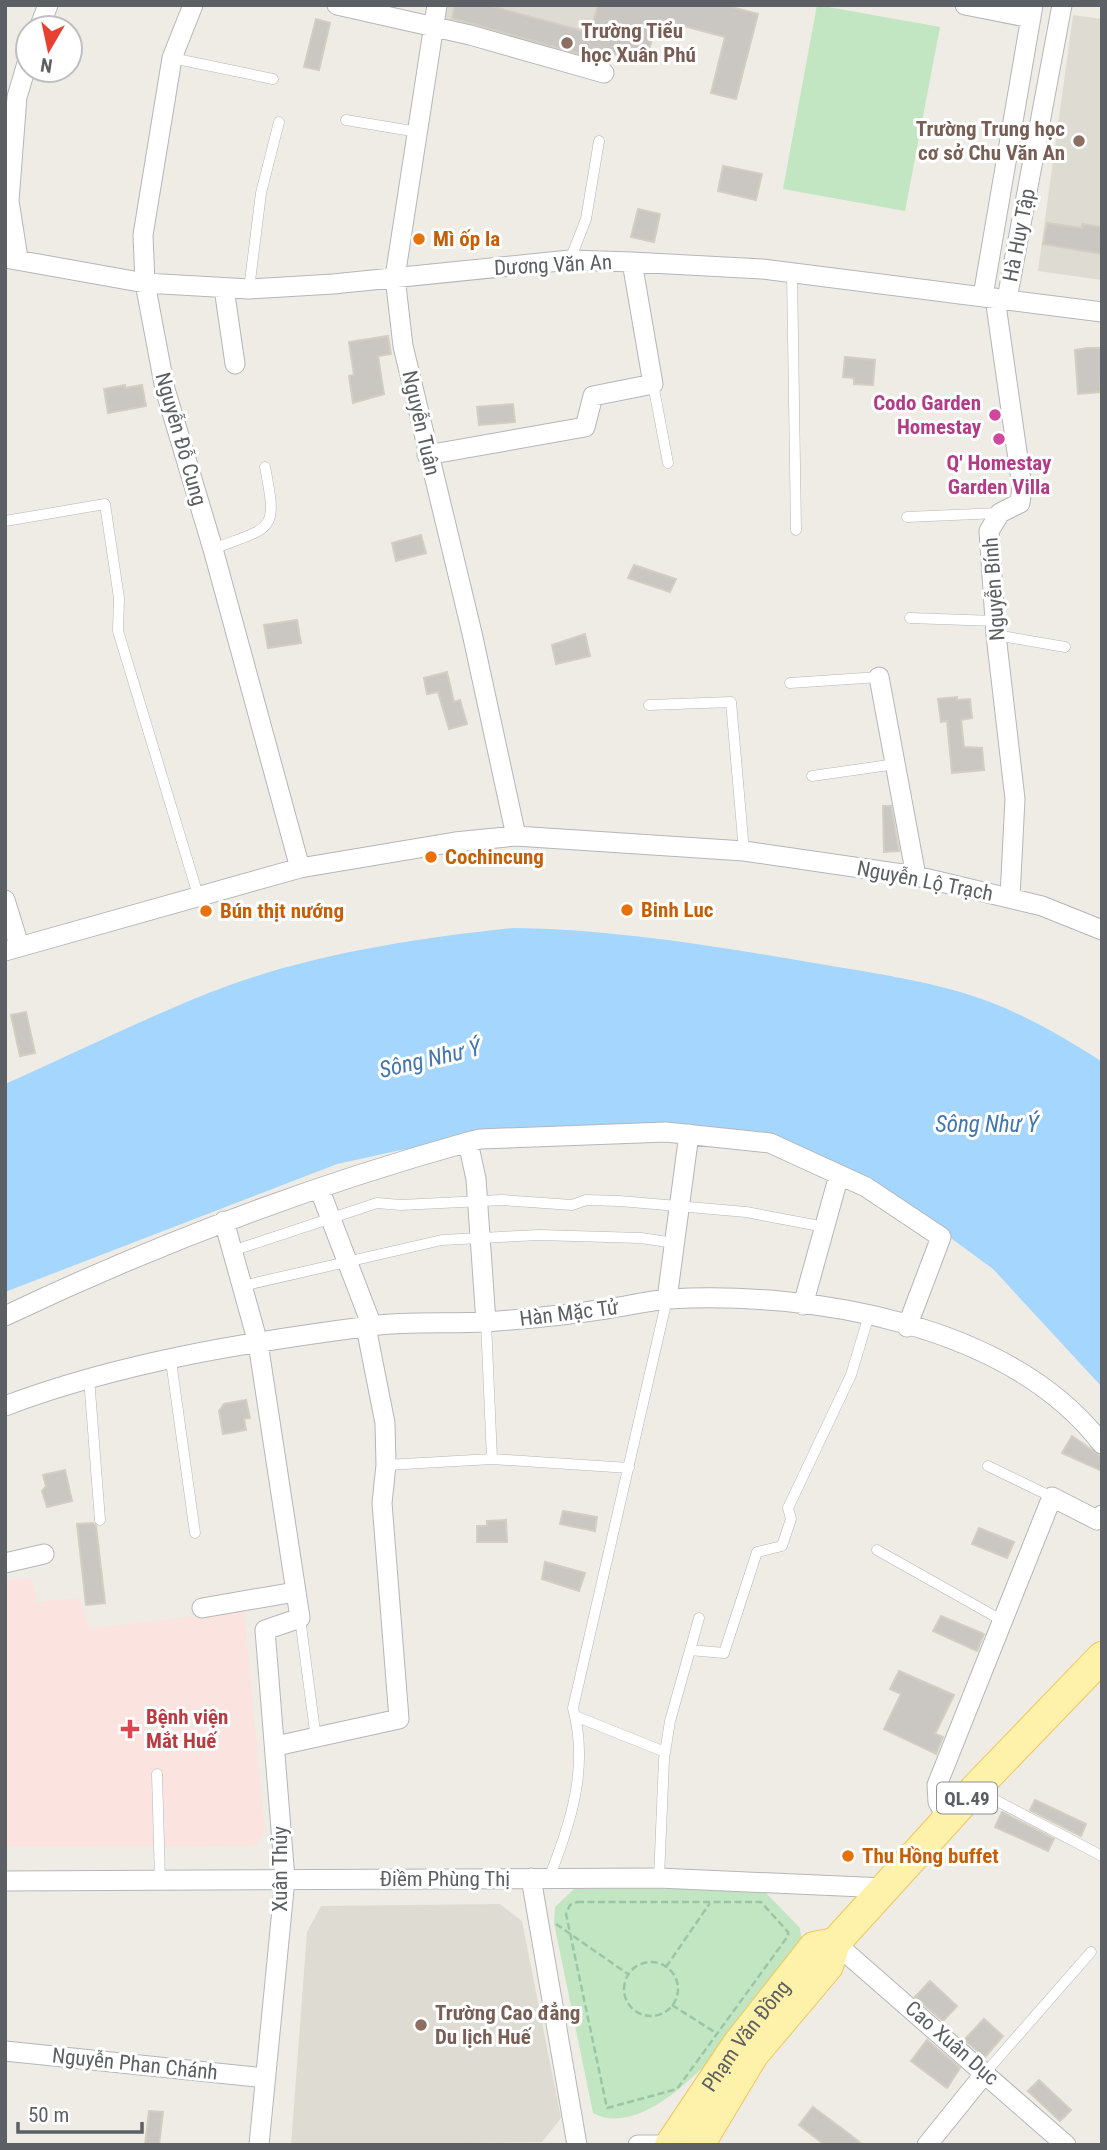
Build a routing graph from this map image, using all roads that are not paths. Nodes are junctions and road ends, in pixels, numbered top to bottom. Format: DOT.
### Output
graph roads {
  1 [pos="192,5"];
  2 [pos="337,5"];
  3 [pos="437,5"];
  4 [pos="965,5"];
  5 [pos="1062,5"];
  6 [pos="1032,12"];
  7 [pos="434,28"];
  8 [pos="172,58"];
  9 [pos="604,73"];
  10 [pos="273,79"];
  11 [pos="21,84"];
  12 [pos="345,120"];
  13 [pos="279,122"];
  14 [pos="1013,122"];
  15 [pos="1039,128"];
  16 [pos="418,132"];
  17 [pos="599,141"];
  18 [pos="12,258"];
  19 [pos="570,260"];
  20 [pos="632,261"];
  21 [pos="792,273"];
  22 [pos="394,277"];
  23 [pos="145,283"];
  24 [pos="225,288"];
  25 [pos="249,289"];
  26 [pos="995,298"];
  27 [pos="1102,312"];
  28 [pos="235,364"];
  29 [pos="653,384"];
  30 [pos="427,455"];
  31 [pos="668,463"];
  32 [pos="265,467"];
  33 [pos="1000,513"];
  34 [pos="907,517"];
  35 [pos="5,521"];
  36 [pos="796,530"];
  37 [pos="214,549"];
  38 [pos="910,618"];
  39 [pos="995,628"];
  40 [pos="1065,647"];
  41 [pos="879,677"];
  42 [pos="790,683"];
  43 [pos="649,705"];
  44 [pos="897,763"];
  45 [pos="812,776"];
  46 [pos="516,836"];
  47 [pos="744,850"];
  48 [pos="299,868"];
  49 [pos="916,876"];
  50 [pos="198,895"];
  51 [pos="1010,897"];
  52 [pos="5,900"];
  53 [pos="1102,930"];
  54 [pos="12,948"];
  55 [pos="689,1134"];
  56 [pos="468,1142"];
  57 [pos="839,1175"];
  58 [pos="320,1188"];
  59 [pos="478,1200"];
  60 [pos="679,1206"];
  61 [pos="331,1219"];
  62 [pos="224,1222"];
  63 [pos="825,1227"];
  64 [pos="480,1237"];
  65 [pos="674,1242"];
  66 [pos="231,1251"];
  67 [pos="347,1261"];
  68 [pos="242,1286"];
  69 [pos="667,1300"];
  70 [pos="803,1305"];
  71 [pos="869,1315"];
  72 [pos="5,1316"];
  73 [pos="486,1322"];
  74 [pos="369,1327"];
  75 [pos="907,1327"];
  76 [pos="258,1343"];
  77 [pos="172,1361"];
  78 [pos="89,1378"];
  79 [pos="5,1406"];
  80 [pos="1102,1444"];
  81 [pos="492,1459"];
  82 [pos="386,1465"];
  83 [pos="988,1466"];
  84 [pos="629,1468"];
  85 [pos="1052,1497"];
  86 [pos="1102,1515"];
  87 [pos="100,1520"];
  88 [pos="195,1533"];
  89 [pos="877,1550"];
  90 [pos="44,1555"];
  91 [pos="5,1563"];
  92 [pos="295,1592"];
  93 [pos="202,1608"];
  94 [pos="300,1618"];
  95 [pos="699,1618"];
  96 [pos="1003,1621"];
  97 [pos="690,1650"];
  98 [pos="1102,1657"];
  99 [pos="575,1716"];
  100 [pos="316,1739"];
  101 [pos="276,1746"];
  102 [pos="665,1752"];
  103 [pos="157,1774"];
  104 [pos="975,1789"];
  105 [pos="948,1820"];
  106 [pos="1102,1856"];
  107 [pos="540,1878"];
  108 [pos="659,1878"];
  109 [pos="160,1880"];
  110 [pos="285,1880"];
  111 [pos="5,1881"];
  112 [pos="885,1888"];
  113 [pos="835,1943"];
  114 [pos="1091,1952"];
  115 [pos="5,2051"];
  116 [pos="986,2071"];
  117 [pos="265,2078"];
  118 [pos="679,2144"];
  119 [pos="259,2145"];
  120 [pos="577,2145"];
  121 [pos="638,2145"];
  122 [pos="927,2145"];
  123 [pos="1066,2145"];
  1 -- 8 [label="street, Nguyễn Đỗ Cung"];
  2 -- 7 [label="street"];
  3 -- 7 [label="street, Nguyễn Tuân"];
  4 -- 6 [label="street"];
  5 -- 15 [label="street, Hà Huy Tập"];
  6 -- 14 [label="street, Hà Huy Tập"];
  7 -- 9 [label="street"];
  7 -- 16 [label="street, Nguyễn Tuân"];
  8 -- 10 [label="lane"];
  8 -- 23 [label="street, Nguyễn Đỗ Cung"];
  11 -- 18 [label="street"];
  12 -- 16 [label="lane"];
  13 -- 25 [label="lane"];
  14 -- 15 [label="street"];
  14 -- 26 [label="street, Hà Huy Tập"];
  15 -- 26 [label="street, Hà Huy Tập"];
  16 -- 22 [label="street, Nguyễn Tuân"];
  17 -- 19 [label="lane"];
  18 -- 23 [label="street, Dương Văn An"];
  19 -- 20 [label="street, Dương Văn An"];
  19 -- 22 [label="street, Dương Văn An"];
  20 -- 21 [label="street, Dương Văn An"];
  20 -- 29 [label="street"];
  21 -- 26 [label="street, Dương Văn An"];
  21 -- 36 [label="lane"];
  22 -- 25 [label="street, Dương Văn An"];
  22 -- 30 [label="street, Nguyễn Tuân"];
  23 -- 24 [label="street, Dương Văn An"];
  23 -- 37 [label="street, Nguyễn Đỗ Cung"];
  24 -- 25 [label="street, Dương Văn An"];
  24 -- 28 [label="street"];
  26 -- 27 [label="street, Dương Văn An"];
  26 -- 33 [label="street, Nguyễn Bính"];
  29 -- 30 [label="street"];
  29 -- 31 [label="lane"];
  30 -- 46 [label="street, Nguyễn Tuân"];
  32 -- 37 [label="lane"];
  33 -- 34 [label="lane"];
  33 -- 39 [label="street, Nguyễn Bính"];
  35 -- 50 [label="lane"];
  37 -- 48 [label="street, Nguyễn Đỗ Cung"];
  38 -- 39 [label="lane"];
  39 -- 40 [label="lane"];
  39 -- 51 [label="street, Nguyễn Bính"];
  41 -- 42 [label="lane"];
  41 -- 44 [label="street"];
  43 -- 47 [label="lane"];
  44 -- 45 [label="lane"];
  44 -- 49 [label="street"];
  46 -- 47 [label="street, Nguyễn Lộ Trạch"];
  46 -- 48 [label="street, Nguyễn Lộ Trạch"];
  47 -- 49 [label="street, Nguyễn Lộ Trạch"];
  48 -- 50 [label="street, Nguyễn Lộ Trạch"];
  49 -- 51 [label="street, Nguyễn Lộ Trạch"];
  50 -- 54 [label="street, Nguyễn Lộ Trạch"];
  51 -- 53 [label="street, Nguyễn Lộ Trạch"];
  52 -- 54 [label="street"];
  55 -- 56 [label="street"];
  55 -- 57 [label="street"];
  55 -- 60 [label="street"];
  56 -- 58 [label="street"];
  56 -- 59 [label="street"];
  57 -- 63 [label="street"];
  57 -- 75 [label="street"];
  58 -- 61 [label="street"];
  58 -- 62 [label="street"];
  59 -- 60 [label="lane"];
  59 -- 61 [label="lane"];
  59 -- 64 [label="street"];
  60 -- 63 [label="lane"];
  60 -- 65 [label="street"];
  61 -- 66 [label="lane"];
  61 -- 67 [label="street"];
  62 -- 66 [label="street"];
  62 -- 72 [label="street"];
  63 -- 70 [label="street"];
  64 -- 65 [label="lane"];
  64 -- 67 [label="lane"];
  64 -- 73 [label="street"];
  65 -- 69 [label="street"];
  66 -- 68 [label="street"];
  67 -- 68 [label="lane"];
  67 -- 74 [label="street"];
  68 -- 76 [label="street"];
  69 -- 70 [label="street, Hàn Mặc Tử"];
  69 -- 73 [label="street, Hàn Mặc Tử"];
  69 -- 84 [label="lane"];
  70 -- 71 [label="street, Hàn Mặc Tử"];
  71 -- 75 [label="street, Hàn Mặc Tử"];
  71 -- 97 [label="lane"];
  73 -- 74 [label="street, Hàn Mặc Tử"];
  73 -- 81 [label="lane"];
  74 -- 76 [label="street, Hàn Mặc Tử"];
  74 -- 82 [label="street"];
  75 -- 80 [label="street, Hàn Mặc Tử"];
  76 -- 77 [label="street, Hàn Mặc Tử"];
  76 -- 92 [label="street"];
  77 -- 78 [label="street, Hàn Mặc Tử"];
  77 -- 88 [label="lane"];
  78 -- 79 [label="street, Hàn Mặc Tử"];
  78 -- 87 [label="lane"];
  81 -- 82 [label="lane"];
  81 -- 84 [label="lane"];
  82 -- 100 [label="street"];
  83 -- 85 [label="lane"];
  84 -- 99 [label="lane"];
  85 -- 86 [label="street"];
  85 -- 96 [label="street"];
  89 -- 96 [label="lane"];
  90 -- 91 [label="street"];
  92 -- 93 [label="street"];
  92 -- 94 [label="street"];
  94 -- 100 [label="lane"];
  94 -- 101 [label="street, Xuân Thủy"];
  95 -- 97 [label="lane"];
  96 -- 105 [label="street"];
  97 -- 102 [label="lane"];
  98 -- 104 [label="main road, Phạm Văn Đồng / QL.49"];
  99 -- 102 [label="lane"];
  99 -- 107 [label="lane"];
  100 -- 101 [label="street"];
  101 -- 110 [label="street, Xuân Thủy"];
  102 -- 108 [label="lane"];
  103 -- 109 [label="lane"];
  104 -- 105 [label="main road, Phạm Văn Đồng / QL.49"];
  104 -- 106 [label="lane"];
  105 -- 112 [label="main road, Phạm Văn Đồng / QL.49"];
  107 -- 108 [label="street, Điềm Phùng Thị"];
  107 -- 110 [label="street, Điềm Phùng Thị"];
  107 -- 120 [label="street"];
  108 -- 112 [label="street, Điềm Phùng Thị"];
  109 -- 110 [label="street, Điềm Phùng Thị"];
  109 -- 111 [label="street, Điềm Phùng Thị"];
  110 -- 117 [label="street, Xuân Thủy"];
  112 -- 113 [label="main road, Phạm Văn Đồng / QL.49"];
  113 -- 116 [label="street, Cao Xuân Dục"];
  113 -- 118 [label="main road, Phạm Văn Đồng / QL.49"];
  114 -- 116 [label="lane"];
  115 -- 117 [label="street, Nguyễn Phan Chánh"];
  116 -- 122 [label="street"];
  116 -- 123 [label="street, Cao Xuân Dục"];
  117 -- 119 [label="street, Xuân Thủy"];
  118 -- 121 [label="street"];
}
